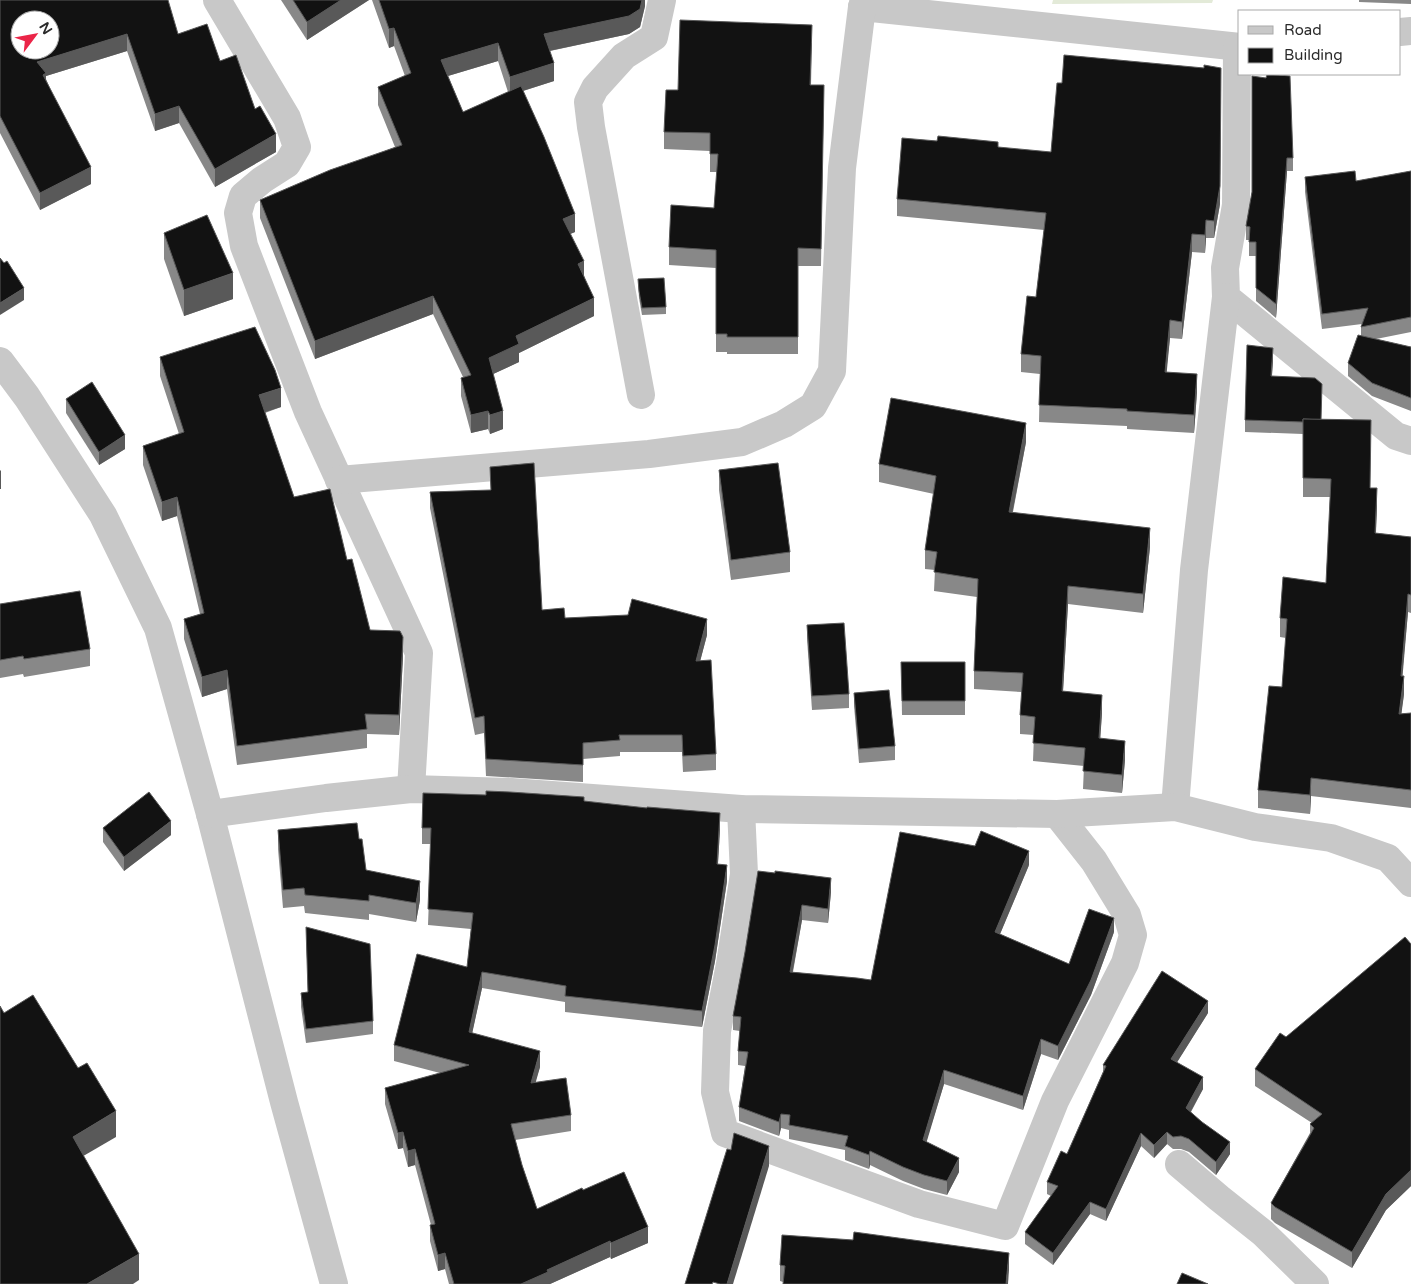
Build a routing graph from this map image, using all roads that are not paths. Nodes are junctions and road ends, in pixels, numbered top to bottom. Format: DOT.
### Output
graph roads {
  1 [pos="217,0"];
  2 [pos="662,0"];
  3 [pos="863,4"];
  4 [pos="1238,48"];
  5 [pos="1226,297"];
  6 [pos="0,361"];
  7 [pos="641,395"];
  8 [pos="1411,441"];
  9 [pos="339,480"];
  10 [pos="410,789"];
  11 [pos="1175,807"];
  12 [pos="741,809"];
  13 [pos="210,814"];
  14 [pos="1057,814"];
  15 [pos="1411,883"];
  16 [pos="1178,1164"];
  17 [pos="334,1284"];
  18 [pos="1315,1284"];
  1 -- 9 [label="street"];
  2 -- 7 [label="street"];
  3 -- 4 [label="street"];
  3 -- 9 [label="street"];
  4 -- 5 [label="street"];
  5 -- 8 [label="street"];
  5 -- 11 [label="street"];
  6 -- 13 [label="street"];
  9 -- 10 [label="street"];
  10 -- 12 [label="street"];
  10 -- 13 [label="street"];
  11 -- 14 [label="street"];
  11 -- 15 [label="street"];
  12 -- 14 [label="street"];
  12 -- 14 [label="street"];
  13 -- 17 [label="street"];
  16 -- 18 [label="street"];
}
